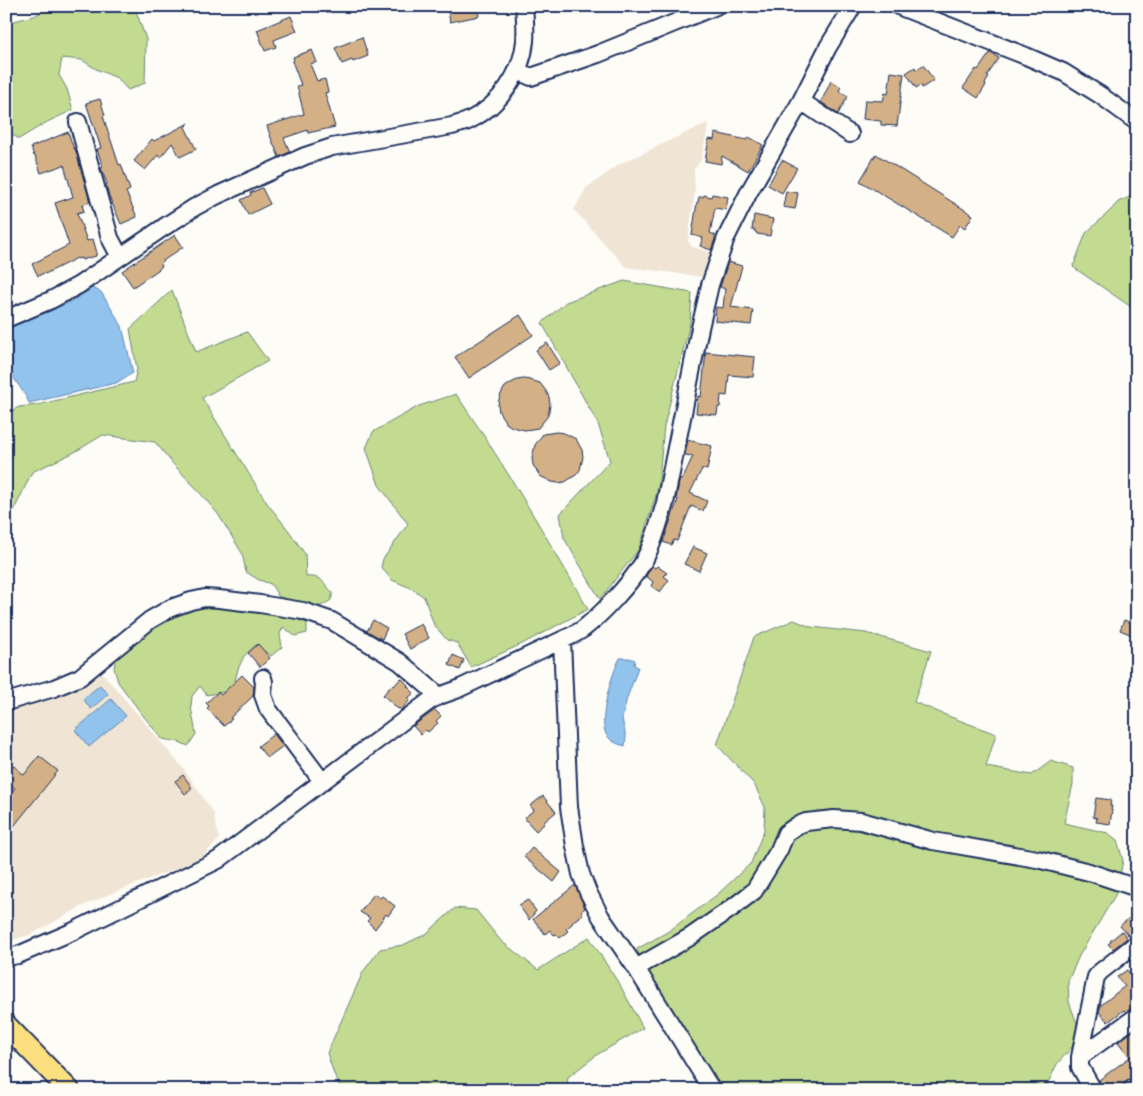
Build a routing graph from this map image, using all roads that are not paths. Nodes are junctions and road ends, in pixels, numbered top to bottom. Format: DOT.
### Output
graph roads {
  1 [pos="524,6"];
  2 [pos="716,6"];
  3 [pos="853,6"];
  4 [pos="898,6"];
  5 [pos="518,71"];
  6 [pos="801,101"];
  7 [pos="78,122"];
  8 [pos="1137,122"];
  9 [pos="850,134"];
  10 [pos="120,257"];
  11 [pos="6,319"];
  12 [pos="562,640"];
  13 [pos="263,678"];
  14 [pos="439,696"];
  15 [pos="6,702"];
  16 [pos="322,781"];
  17 [pos="1137,888"];
  18 [pos="1137,943"];
  19 [pos="6,957"];
  20 [pos="636,968"];
  21 [pos="1137,1016"];
  22 [pos="6,1025"];
  23 [pos="1080,1057"];
  24 [pos="1137,1085"];
  25 [pos="68,1090"];
  26 [pos="712,1090"];
  27 [pos="1093,1090"];
  28 [pos="1131,1090"];
  1 -- 5 [label="street"];
  2 -- 5 [label="street"];
  3 -- 6 [label="street"];
  4 -- 8 [label="street"];
  5 -- 10 [label="street"];
  6 -- 9 [label="street"];
  6 -- 12 [label="street"];
  7 -- 10 [label="street"];
  10 -- 11 [label="street"];
  12 -- 14 [label="street"];
  12 -- 20 [label="street"];
  13 -- 16 [label="street"];
  14 -- 15 [label="street"];
  14 -- 16 [label="street"];
  16 -- 19 [label="street"];
  17 -- 20 [label="street"];
  18 -- 23 [label="street"];
  20 -- 26 [label="street"];
  21 -- 23 [label="street"];
  22 -- 25 [label="main road"];
  23 -- 27 [label="street"];
  24 -- 28 [label="street"];
}
